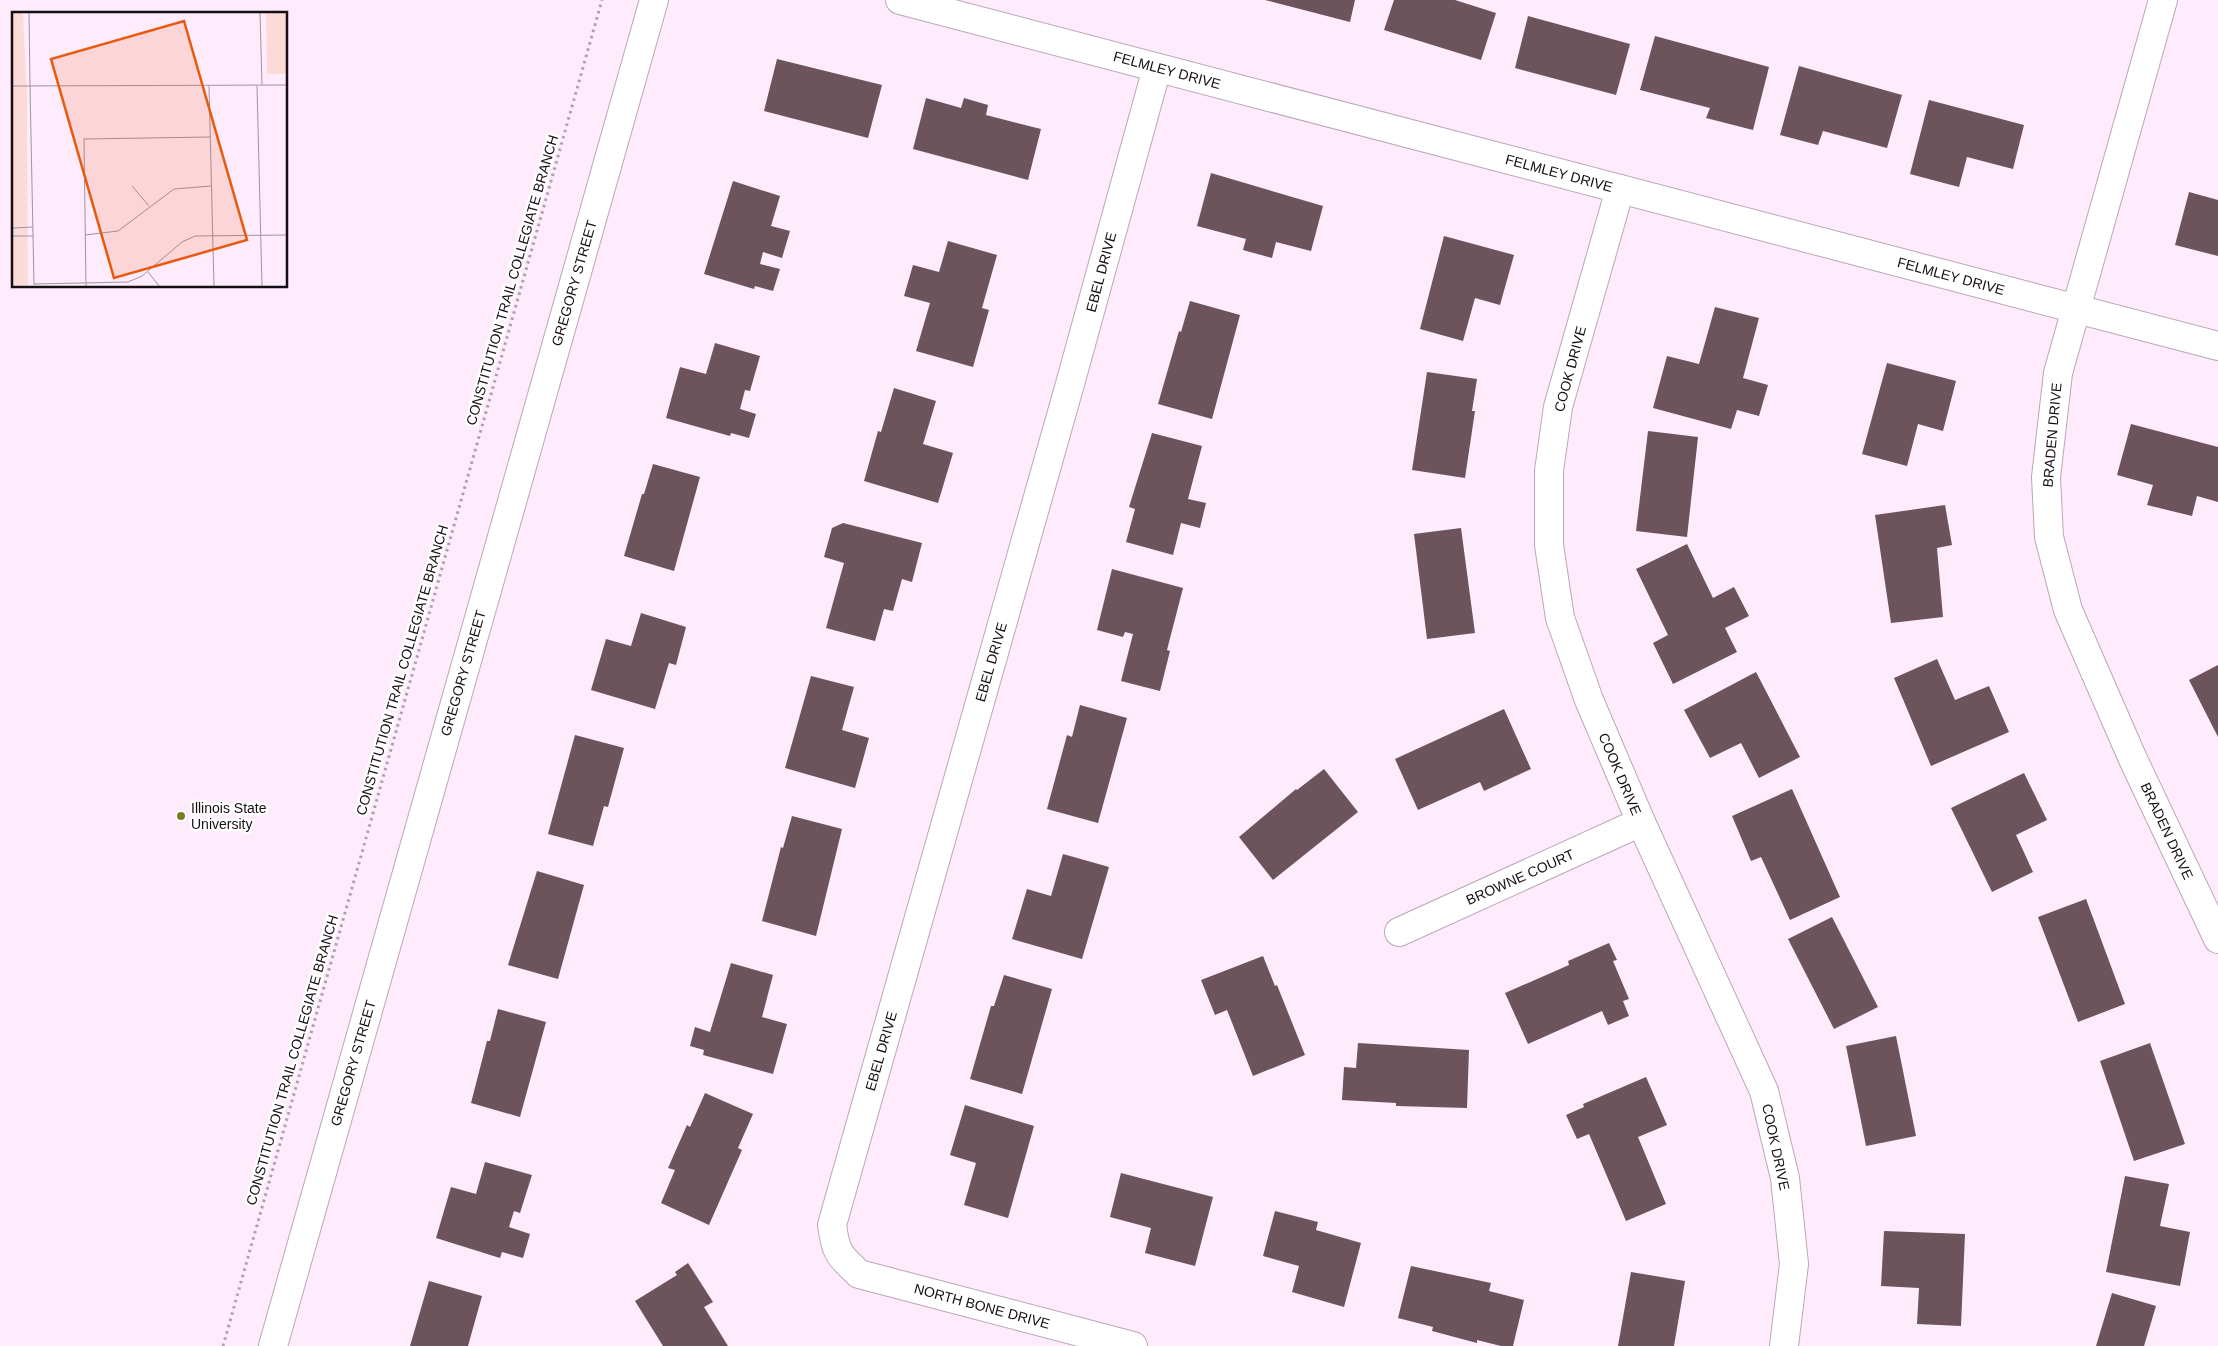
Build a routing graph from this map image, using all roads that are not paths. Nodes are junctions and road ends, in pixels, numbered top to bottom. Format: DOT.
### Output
graph roads {
  1 [pos="654,0"];
  2 [pos="900,0"];
  3 [pos="2163,0"];
  4 [pos="1157,68"];
  5 [pos="1620,189"];
  6 [pos="2075,309"];
  7 [pos="2218,346"];
  8 [pos="1641,822"];
  9 [pos="1399,932"];
  10 [pos="2218,939"];
  11 [pos="839,1255"];
  12 [pos="273,1346"];
  13 [pos="1133,1346"];
  14 [pos="1784,1346"];
  1 -- 12 [label="street, GREGORY STREET"];
  2 -- 4 [label="street, FELMLEY DRIVE"];
  3 -- 6 [label="street, BRADEN DRIVE"];
  4 -- 5 [label="street, FELMLEY DRIVE"];
  4 -- 11 [label="street, EBEL DRIVE"];
  5 -- 6 [label="street, FELMLEY DRIVE"];
  5 -- 8 [label="street, COOK DRIVE"];
  6 -- 7 [label="street, FELMLEY DRIVE"];
  6 -- 10 [label="street, BRADEN DRIVE"];
  8 -- 9 [label="street, BROWNE COURT"];
  8 -- 14 [label="street, COOK DRIVE"];
  11 -- 13 [label="street, NORTH BONE DRIVE"];
}
